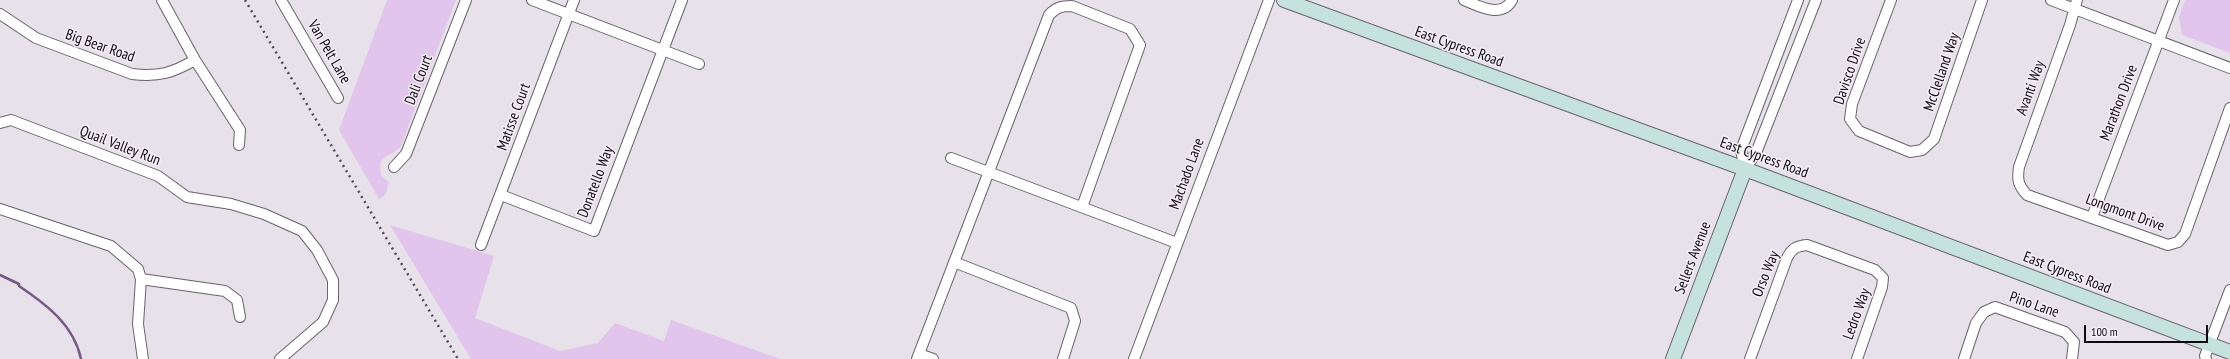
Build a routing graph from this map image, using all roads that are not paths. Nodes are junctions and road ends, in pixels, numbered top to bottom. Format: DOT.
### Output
graph roads {
  1 [pos="162,0"];
  2 [pos="281,0"];
  3 [pos="466,0"];
  4 [pos="532,0"];
  5 [pos="574,0"];
  6 [pos="682,0"];
  7 [pos="1268,0"];
  8 [pos="1284,0"];
  9 [pos="1464,0"];
  10 [pos="1512,0"];
  11 [pos="1798,0"];
  12 [pos="1816,0"];
  13 [pos="1891,0"];
  14 [pos="1982,0"];
  15 [pos="2051,0"];
  16 [pos="2174,0"];
  17 [pos="2075,4"];
  18 [pos="0,14"];
  19 [pos="568,14"];
  20 [pos="2159,40"];
  21 [pos="663,50"];
  22 [pos="195,60"];
  23 [pos="699,64"];
  24 [pos="2230,68"];
  25 [pos="338,98"];
  26 [pos="2230,108"];
  27 [pos="0,123"];
  28 [pos="239,146"];
  29 [pos="1922,150"];
  30 [pos="951,158"];
  31 [pos="394,167"];
  32 [pos="1744,169"];
  33 [pos="988,172"];
  34 [pos="2019,186"];
  35 [pos="501,195"];
  36 [pos="1082,207"];
  37 [pos="0,209"];
  38 [pos="2092,217"];
  39 [pos="481,244"];
  40 [pos="1177,244"];
  41 [pos="954,262"];
  42 [pos="1883,278"];
  43 [pos="141,279"];
  44 [pos="2230,290"];
  45 [pos="240,317"];
  46 [pos="2230,352"];
  47 [pos="2205,355"];
  48 [pos="918,356"];
  49 [pos="143,359"];
  50 [pos="280,359"];
  51 [pos="933,359"];
  52 [pos="1063,359"];
  53 [pos="1134,359"];
  54 [pos="1673,359"];
  55 [pos="1750,359"];
  56 [pos="1857,359"];
  57 [pos="1964,359"];
  58 [pos="2072,359"];
  1 -- 22 [label="street"];
  2 -- 25 [label="street, Van Pelt Lane"];
  3 -- 31 [label="street, Dali Court"];
  4 -- 19 [label="street"];
  5 -- 19 [label="street, Matisse Court"];
  6 -- 21 [label="street"];
  7 -- 40 [label="street, Machado Lane"];
  8 -- 32 [label="street, East Cypress Road"];
  9 -- 10 [label="street"];
  11 -- 32 [label="street, Sellers Avenue"];
  12 -- 32 [label="street, Sellers Avenue"];
  13 -- 29 [label="street, Davisco Drive"];
  14 -- 29 [label="street, McClelland Way"];
  15 -- 17 [label="street"];
  16 -- 20 [label="street, Marathon Drive"];
  17 -- 20 [label="street"];
  17 -- 34 [label="street, Avanti Way"];
  18 -- 22 [label="street, Big Bear Road"];
  19 -- 21 [label="street"];
  19 -- 35 [label="street, Matisse Court"];
  20 -- 24 [label="street"];
  20 -- 38 [label="street, Marathon Drive"];
  21 -- 23 [label="street"];
  21 -- 35 [label="street, Donatello Way"];
  22 -- 28 [label="street"];
  26 -- 38 [label="street, Longmont Drive"];
  27 -- 50 [label="street, Quail Valley Run"];
  30 -- 33 [label="street"];
  32 -- 47 [label="street, East Cypress Road"];
  32 -- 54 [label="street, Sellers Avenue"];
  33 -- 36 [label="street"];
  33 -- 36 [label="street"];
  33 -- 41 [label="street"];
  34 -- 38 [label="street, Longmont Drive"];
  35 -- 39 [label="street, Matisse Court"];
  36 -- 40 [label="street"];
  37 -- 43 [label="street"];
  40 -- 53 [label="street, Machado Lane"];
  41 -- 48 [label="street"];
  41 -- 52 [label="street"];
  42 -- 55 [label="street, Orso Way"];
  42 -- 56 [label="street, Ledro Way"];
  43 -- 45 [label="street"];
  43 -- 49 [label="street"];
  44 -- 47 [label="street"];
  46 -- 47 [label="street, East Cypress Road"];
  48 -- 51 [label="street"];
  57 -- 58 [label="street, Pino Lane"];
}
